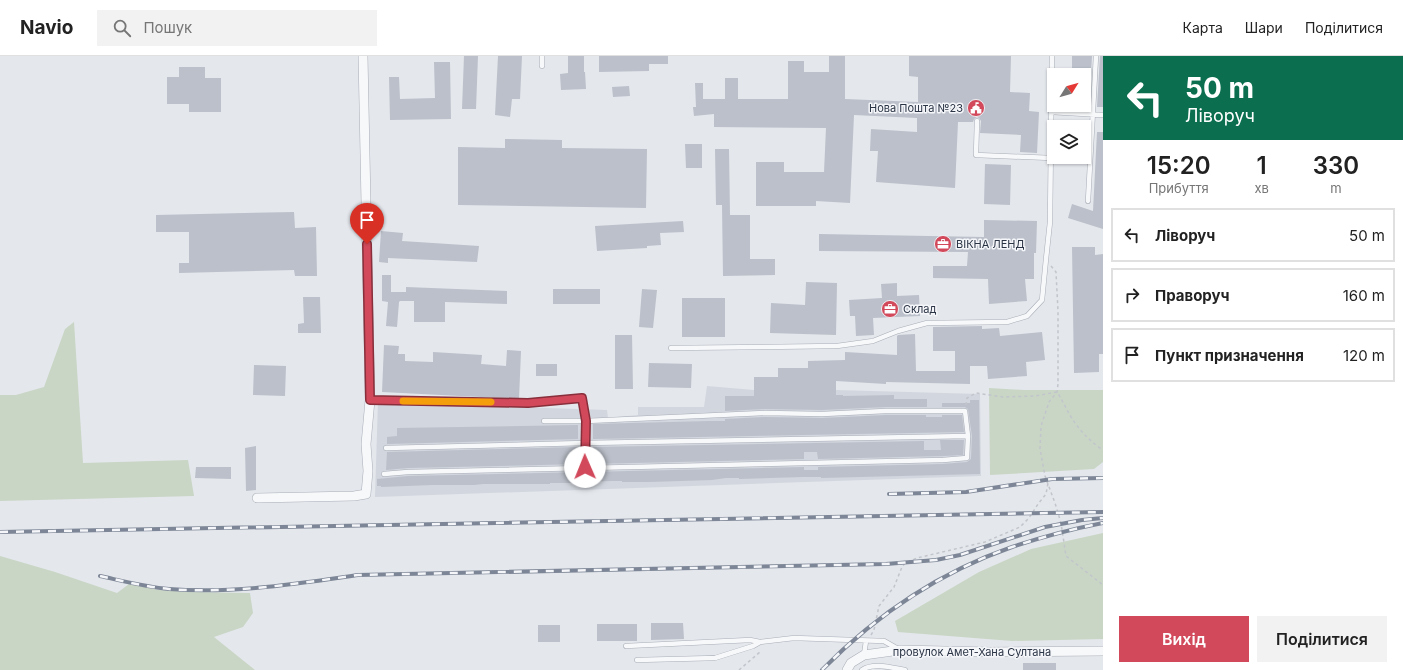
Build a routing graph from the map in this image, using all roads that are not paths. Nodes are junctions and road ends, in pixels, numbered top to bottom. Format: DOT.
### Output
graph roads {
  1 [pos="363,56"];
  2 [pos="542,56"];
  3 [pos="1052,56"];
  4 [pos="1096,56"];
  5 [pos="542,66"];
  6 [pos="1052,68"];
  7 [pos="1051,112"];
  8 [pos="1094,114"];
  9 [pos="1103,115"];
  10 [pos="977,120"];
  11 [pos="1051,120"];
  12 [pos="1047,158"];
  13 [pos="1050,164"];
  14 [pos="1088,200"];
  15 [pos="671,348"];
  16 [pos="370,400"];
  17 [pos="544,421"];
  18 [pos="586,421"];
  19 [pos="968,436"];
  20 [pos="585,443"];
  21 [pos="386,448"];
  22 [pos="585,467"];
  23 [pos="384,474"];
  24 [pos="257,498"];
  25 [pos="866,641"];
  26 [pos="760,642"];
  27 [pos="626,646"];
  28 [pos="900,650"];
  29 [pos="1103,651"];
  30 [pos="864,654"];
  31 [pos="638,660"];
  32 [pos="876,668"];
  33 [pos="847,670"];
  34 [pos="862,670"];
  35 [pos="906,670"];
  1 -- 16 [label="street"];
  2 -- 5 [label="lane"];
  3 -- 6 [label="lane"];
  4 -- 8 [label="lane"];
  7 -- 8 [label="lane"];
  7 -- 11 [label="lane"];
  8 -- 9 [label="lane"];
  8 -- 14 [label="lane"];
  10 -- 12 [label="lane"];
  13 -- 15 [label="lane"];
  16 -- 18 [label="lane"];
  16 -- 24 [label="street"];
  17 -- 18 [label="lane"];
  18 -- 19 [label="lane"];
  18 -- 20 [label="lane"];
  19 -- 20 [label="lane"];
  19 -- 22 [label="lane"];
  20 -- 21 [label="lane"];
  20 -- 22 [label="lane"];
  22 -- 23 [label="lane"];
  25 -- 26 [label="lane"];
  25 -- 28 [label="lane"];
  25 -- 30 [label="lane"];
  26 -- 27 [label="lane"];
  26 -- 31 [label="lane"];
  28 -- 29 [label="street, провулок Амет-Хана Султана"];
  28 -- 30 [label="street, провулок Амет-Хана Султана"];
  30 -- 33 [label="street"];
  32 -- 34 [label="lane"];
  32 -- 35 [label="lane"];
}
